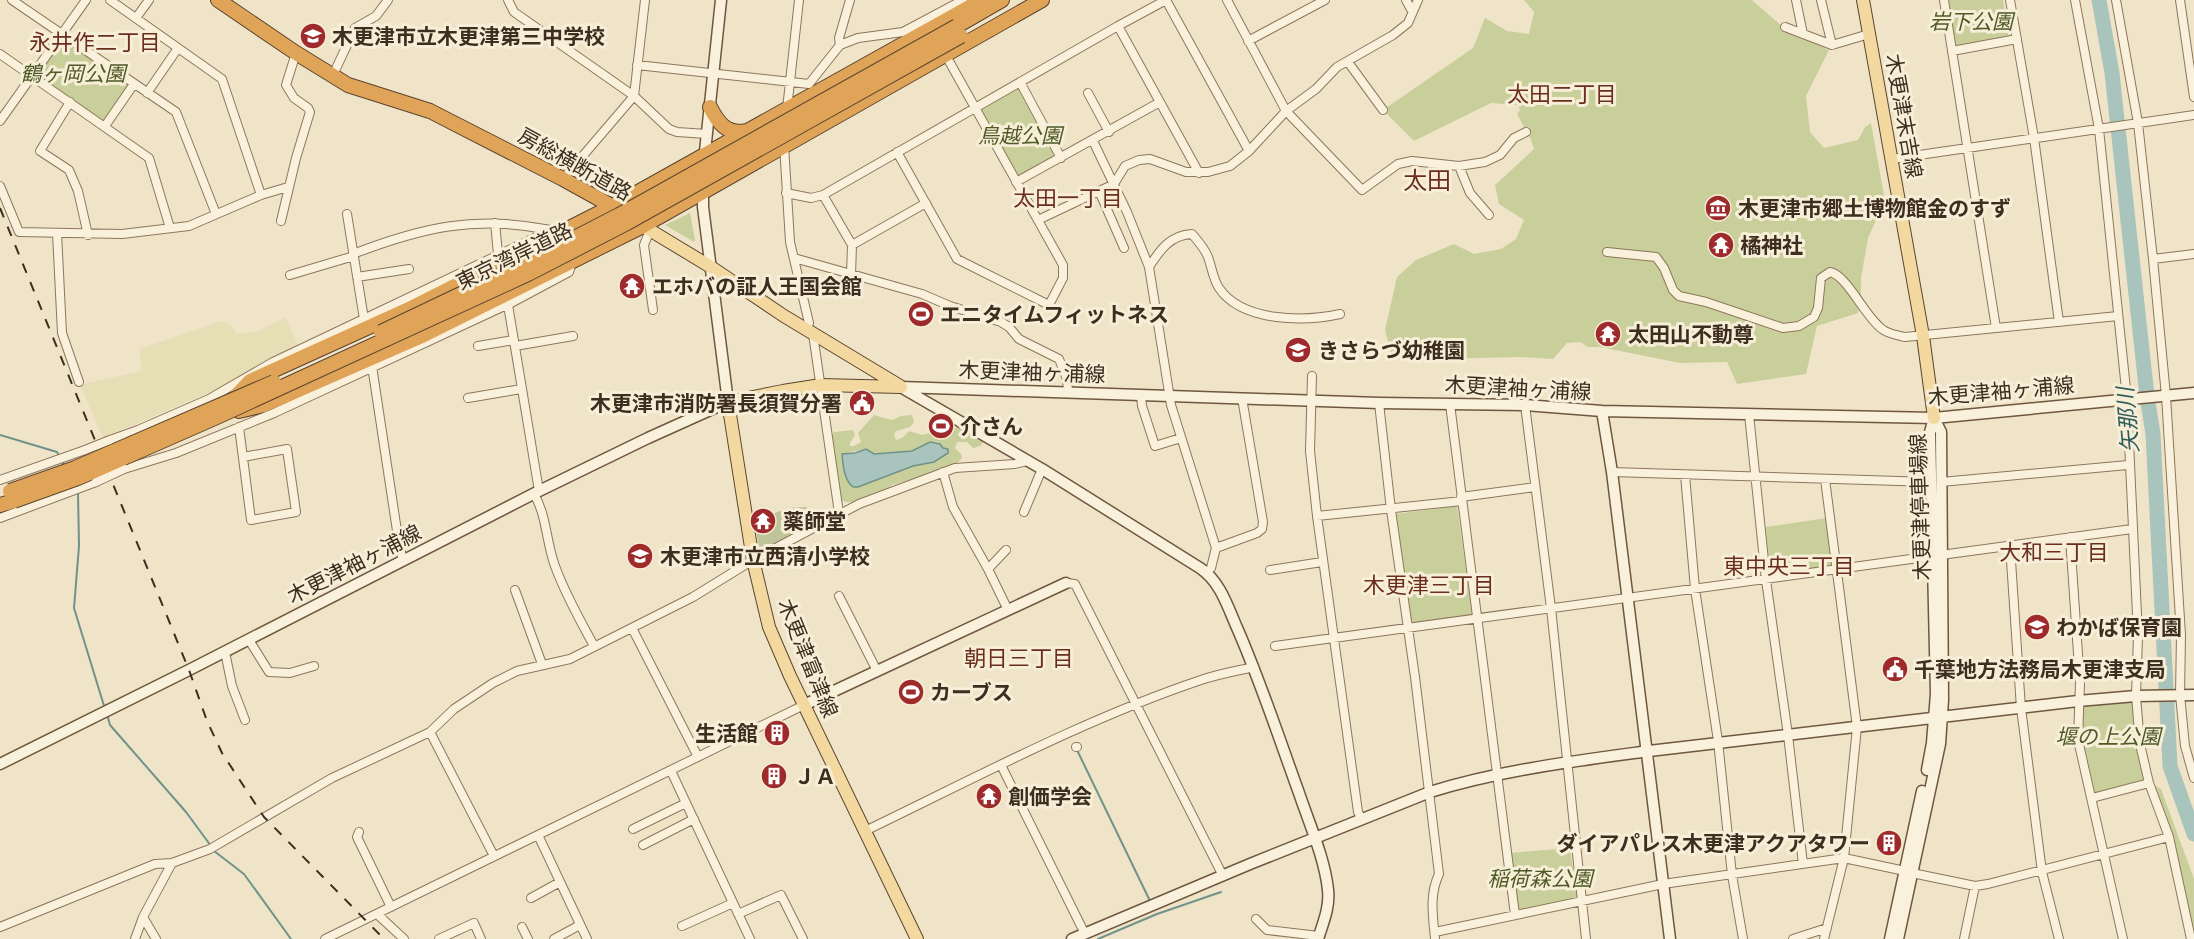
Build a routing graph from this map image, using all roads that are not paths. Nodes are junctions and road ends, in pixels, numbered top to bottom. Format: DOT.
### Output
graph roads {
  1 [pos="12,0"];
  2 [pos="86,0"];
  3 [pos="110,0"];
  4 [pos="149,0"];
  5 [pos="218,0"];
  6 [pos="388,0"];
  7 [pos="508,0"];
  8 [pos="645,0"];
  9 [pos="722,0"];
  10 [pos="799,0"];
  11 [pos="850,0"];
  12 [pos="963,0"];
  13 [pos="982,0"];
  14 [pos="1002,0"];
  15 [pos="1025,0"];
  16 [pos="1042,0"];
  17 [pos="1227,0"];
  18 [pos="1325,0"];
  19 [pos="1406,0"];
  20 [pos="1418,0"];
  21 [pos="1796,0"];
  22 [pos="1821,0"];
  23 [pos="1863,0"];
  24 [pos="1944,0"];
  25 [pos="2010,0"];
  26 [pos="2075,0"];
  27 [pos="2116,0"];
  28 [pos="2180,0"];
  29 [pos="1412,11"];
  30 [pos="136,18"];
  31 [pos="1118,26"];
  32 [pos="1785,27"];
  33 [pos="959,31"];
  34 [pos="62,34"];
  35 [pos="1803,34"];
  36 [pos="1869,34"];
  37 [pos="2017,39"];
  38 [pos="1248,41"];
  39 [pos="840,45"];
  40 [pos="1832,45"];
  41 [pos="178,48"];
  42 [pos="1952,51"];
  43 [pos="296,53"];
  44 [pos="0,54"];
  45 [pos="945,54"];
  46 [pos="1348,62"];
  47 [pos="637,65"];
  48 [pos="333,75"];
  49 [pos="713,75"];
  50 [pos="32,76"];
  51 [pos="1020,82"];
  52 [pos="790,83"];
  53 [pos="134,84"];
  54 [pos="147,93"];
  55 [pos="1088,93"];
  56 [pos="634,96"];
  57 [pos="2194,97"];
  58 [pos="70,102"];
  59 [pos="1160,102"];
  60 [pos="710,107"];
  61 [pos="975,108"];
  62 [pos="787,110"];
  63 [pos="1383,110"];
  64 [pos="1286,111"];
  65 [pos="2194,115"];
  66 [pos="0,121"];
  67 [pos="2136,123"];
  68 [pos="105,126"];
  69 [pos="2101,128"];
  70 [pos="750,130"];
  71 [pos="1109,132"];
  72 [pos="1526,132"];
  73 [pos="707,135"];
  74 [pos="2034,138"];
  75 [pos="1093,141"];
  76 [pos="784,147"];
  77 [pos="1968,147"];
  78 [pos="1249,151"];
  79 [pos="897,152"];
  80 [pos="705,155"];
  81 [pos="1061,158"];
  82 [pos="1892,159"];
  83 [pos="1459,166"];
  84 [pos="1199,173"];
  85 [pos="563,179"];
  86 [pos="1017,182"];
  87 [pos="1114,184"];
  88 [pos="0,186"];
  89 [pos="288,187"];
  90 [pos="703,191"];
  91 [pos="1099,191"];
  92 [pos="786,193"];
  93 [pos="261,195"];
  94 [pos="823,195"];
  95 [pos="926,203"];
  96 [pos="613,206"];
  97 [pos="216,214"];
  98 [pos="347,214"];
  99 [pos="1489,215"];
  100 [pos="1038,220"];
  101 [pos="281,221"];
  102 [pos="495,223"];
  103 [pos="170,228"];
  104 [pos="647,228"];
  105 [pos="555,232"];
  106 [pos="57,233"];
  107 [pos="88,235"];
  108 [pos="852,245"];
  109 [pos="1124,248"];
  110 [pos="1607,252"];
  111 [pos="498,254"];
  112 [pos="2194,254"];
  113 [pos="354,255"];
  114 [pos="794,258"];
  115 [pos="2153,259"];
  116 [pos="572,262"];
  117 [pos="711,267"];
  118 [pos="1149,267"];
  119 [pos="409,269"];
  120 [pos="851,274"];
  121 [pos="290,275"];
  122 [pos="357,277"];
  123 [pos="508,305"];
  124 [pos="653,310"];
  125 [pos="1340,314"];
  126 [pos="2118,316"];
  127 [pos="364,319"];
  128 [pos="2059,322"];
  129 [pos="1996,328"];
  130 [pos="809,331"];
  131 [pos="573,336"];
  132 [pos="1923,336"];
  133 [pos="514,343"];
  134 [pos="478,346"];
  135 [pos="372,366"];
  136 [pos="1312,376"];
  137 [pos="79,382"];
  138 [pos="821,385"];
  139 [pos="901,387"];
  140 [pos="521,388"];
  141 [pos="1068,392"];
  142 [pos="2194,393"];
  143 [pos="1142,395"];
  144 [pos="1168,395"];
  145 [pos="2164,396"];
  146 [pos="468,398"];
  147 [pos="1242,398"];
  148 [pos="233,399"];
  149 [pos="2129,399"];
  150 [pos="1311,400"];
  151 [pos="729,402"];
  152 [pos="1379,403"];
  153 [pos="1450,404"];
  154 [pos="1525,405"];
  155 [pos="1602,411"];
  156 [pos="1749,414"];
  157 [pos="219,416"];
  158 [pos="1934,418"];
  159 [pos="238,427"];
  160 [pos="1181,438"];
  161 [pos="243,457"];
  162 [pos="1027,461"];
  163 [pos="2128,465"];
  164 [pos="1042,469"];
  165 [pos="943,472"];
  166 [pos="1612,472"];
  167 [pos="1685,475"];
  168 [pos="1757,477"];
  169 [pos="1825,479"];
  170 [pos="0,480"];
  171 [pos="1936,482"];
  172 [pos="1535,487"];
  173 [pos="536,492"];
  174 [pos="6,498"];
  175 [pos="1461,499"];
  176 [pos="1390,510"];
  177 [pos="1024,512"];
  178 [pos="839,513"];
  179 [pos="1317,516"];
  180 [pos="0,518"];
  181 [pos="2132,528"];
  182 [pos="2070,537"];
  183 [pos="2010,546"];
  184 [pos="1216,548"];
  185 [pos="1006,550"];
  186 [pos="1937,556"];
  187 [pos="753,560"];
  188 [pos="403,561"];
  189 [pos="1322,562"];
  190 [pos="988,569"];
  191 [pos="1270,570"];
  192 [pos="1837,570"];
  193 [pos="1207,572"];
  194 [pos="1766,579"];
  195 [pos="1066,583"];
  196 [pos="1695,589"];
  197 [pos="515,590"];
  198 [pos="839,596"];
  199 [pos="1627,599"];
  200 [pos="1551,608"];
  201 [pos="1008,610"];
  202 [pos="1476,619"];
  203 [pos="632,628"];
  204 [pos="1407,629"];
  205 [pos="1332,638"];
  206 [pos="249,640"];
  207 [pos="594,646"];
  208 [pos="1275,646"];
  209 [pos="225,652"];
  210 [pos="542,664"];
  211 [pos="314,666"];
  212 [pos="1254,667"];
  213 [pos="877,671"];
  214 [pos="2180,695"];
  215 [pos="2194,695"];
  216 [pos="2136,696"];
  217 [pos="2078,701"];
  218 [pos="804,705"];
  219 [pos="1136,705"];
  220 [pos="2021,708"];
  221 [pos="1938,717"];
  222 [pos="245,720"];
  223 [pos="1857,727"];
  224 [pos="430,732"];
  225 [pos="1788,735"];
  226 [pos="1718,741"];
  227 [pos="1647,752"];
  228 [pos="698,757"];
  229 [pos="1568,762"];
  230 [pos="0,764"];
  231 [pos="1001,765"];
  232 [pos="671,771"];
  233 [pos="1496,775"];
  234 [pos="2194,778"];
  235 [pos="2149,783"];
  236 [pos="1430,792"];
  237 [pos="2091,798"];
  238 [pos="686,803"];
  239 [pos="694,819"];
  240 [pos="1362,820"];
  241 [pos="633,829"];
  242 [pos="865,831"];
  243 [pos="359,832"];
  244 [pos="538,835"];
  245 [pos="2169,837"];
  246 [pos="1314,839"];
  247 [pos="643,845"];
  248 [pos="2105,855"];
  249 [pos="494,856"];
  250 [pos="1844,858"];
  251 [pos="172,862"];
  252 [pos="1803,864"];
  253 [pos="1909,872"];
  254 [pos="2042,872"];
  255 [pos="1732,875"];
  256 [pos="1223,876"];
  257 [pos="560,882"];
  258 [pos="1663,884"];
  259 [pos="1975,886"];
  260 [pos="531,898"];
  261 [pos="1582,901"];
  262 [pos="733,903"];
  263 [pos="391,907"];
  264 [pos="377,914"];
  265 [pos="738,914"];
  266 [pos="1515,915"];
  267 [pos="143,917"];
  268 [pos="1256,920"];
  269 [pos="580,925"];
  270 [pos="682,926"];
  271 [pos="0,927"];
  272 [pos="522,927"];
  273 [pos="1827,928"];
  274 [pos="1085,934"];
  275 [pos="1435,936"];
  276 [pos="1319,938"];
  277 [pos="135,939"];
  278 [pos="156,939"];
  279 [pos="325,939"];
  280 [pos="404,939"];
  281 [pos="439,939"];
  282 [pos="482,939"];
  283 [pos="528,939"];
  284 [pos="554,939"];
  285 [pos="587,939"];
  286 [pos="750,939"];
  287 [pos="803,939"];
  288 [pos="917,939"];
  289 [pos="1072,939"];
  290 [pos="1586,939"];
  291 [pos="1670,939"];
  292 [pos="1743,939"];
  293 [pos="1793,939"];
  294 [pos="1824,939"];
  295 [pos="1890,939"];
  296 [pos="1898,939"];
  297 [pos="1964,939"];
  298 [pos="2059,939"];
  299 [pos="2123,939"];
  300 [pos="2191,939"];
  1 -- 34 [label="street"];
  2 -- 34 [label="street"];
  3 -- 30 [label="street"];
  4 -- 30 [label="street"];
  5 -- 43 [label="highway, 房総横断道路"];
  6 -- 48 [label="street"];
  7 -- 56 [label="street"];
  8 -- 47 [label="street"];
  9 -- 49 [label="street"];
  10 -- 52 [label="street"];
  11 -- 39 [label="street"];
  12 -- 39 [label="street"];
  13 -- 62 [label="highway"];
  14 -- 33 [label="highway, 東京湾岸道路"];
  15 -- 33 [label="highway, 東京湾岸道路"];
  16 -- 45 [label="highway"];
  17 -- 38 [label="street"];
  18 -- 38 [label="street"];
  19 -- 29 [label="street"];
  20 -- 29 [label="street"];
  21 -- 35 [label="street"];
  22 -- 40 [label="street"];
  23 -- 36 [label="main road, 木更津末吉線"];
  24 -- 42 [label="street"];
  25 -- 37 [label="street"];
  26 -- 69 [label="street"];
  27 -- 67 [label="street"];
  28 -- 57 [label="street"];
  29 -- 46 [label="street"];
  30 -- 41 [label="street"];
  31 -- 51 [label="street"];
  31 -- 59 [label="street"];
  31 -- 78 [label="street"];
  32 -- 35 [label="street"];
  33 -- 148 [label="highway, 東京湾岸道路, bridge"];
  33 -- 157 [label="highway, 東京湾岸道路, bridge"];
  34 -- 50 [label="street"];
  34 -- 53 [label="street"];
  35 -- 40 [label="street"];
  36 -- 40 [label="street"];
  36 -- 82 [label="main road, 木更津末吉線"];
  37 -- 42 [label="street"];
  37 -- 74 [label="street"];
  38 -- 64 [label="street"];
  39 -- 52 [label="street"];
  41 -- 54 [label="street"];
  41 -- 93 [label="street"];
  42 -- 77 [label="street"];
  43 -- 48 [label="highway, 房総横断道路"];
  43 -- 89 [label="street"];
  44 -- 50 [label="street"];
  45 -- 61 [label="street"];
  45 -- 76 [label="highway"];
  46 -- 63 [label="street"];
  46 -- 64 [label="street"];
  47 -- 49 [label="street"];
  47 -- 56 [label="street"];
  48 -- 85 [label="highway, 房総横断道路"];
  49 -- 52 [label="street"];
  49 -- 60 [label="street"];
  50 -- 58 [label="street"];
  50 -- 66 [label="street"];
  51 -- 61 [label="street"];
  51 -- 81 [label="street"];
  52 -- 62 [label="street"];
  53 -- 54 [label="street"];
  53 -- 68 [label="street"];
  54 -- 97 [label="street"];
  55 -- 71 [label="street"];
  56 -- 73 [label="street"];
  56 -- 85 [label="street"];
  58 -- 68 [label="street"];
  58 -- 107 [label="street"];
  59 -- 71 [label="street"];
  59 -- 84 [label="street"];
  60 -- 70 [label="highway"];
  60 -- 73 [label="street"];
  61 -- 79 [label="street"];
  61 -- 86 [label="street"];
  62 -- 70 [label="highway"];
  62 -- 76 [label="street"];
  64 -- 78 [label="street"];
  64 -- 83 [label="street"];
  65 -- 67 [label="street"];
  67 -- 69 [label="street"];
  67 -- 115 [label="street"];
  68 -- 103 [label="street"];
  69 -- 74 [label="street"];
  69 -- 126 [label="street"];
  70 -- 80 [label="highway"];
  71 -- 75 [label="street"];
  72 -- 83 [label="street"];
  73 -- 80 [label="street"];
  74 -- 77 [label="street"];
  74 -- 128 [label="street"];
  75 -- 81 [label="street"];
  75 -- 87 [label="street"];
  76 -- 90 [label="highway"];
  76 -- 92 [label="street"];
  77 -- 82 [label="street"];
  77 -- 129 [label="street"];
  78 -- 84 [label="street"];
  79 -- 94 [label="street"];
  79 -- 95 [label="street"];
  80 -- 90 [label="street"];
  80 -- 96 [label="highway"];
  81 -- 86 [label="street"];
  82 -- 132 [label="main road, 木更津末吉線"];
  83 -- 99 [label="street"];
  84 -- 87 [label="street"];
  85 -- 96 [label="highway, 房総横断道路"];
  86 -- 100 [label="street"];
  87 -- 91 [label="street"];
  87 -- 118 [label="street"];
  88 -- 106 [label="street"];
  89 -- 93 [label="street"];
  89 -- 101 [label="street"];
  90 -- 104 [label="highway"];
  90 -- 117 [label="street"];
  91 -- 100 [label="street"];
  91 -- 109 [label="street"];
  92 -- 94 [label="street"];
  92 -- 114 [label="street"];
  93 -- 97 [label="street"];
  94 -- 108 [label="street"];
  95 -- 100 [label="street"];
  95 -- 108 [label="street"];
  96 -- 104 [label="highway, 房総横断道路"];
  96 -- 105 [label="highway"];
  97 -- 103 [label="street"];
  98 -- 113 [label="street"];
  102 -- 105 [label="street"];
  102 -- 111 [label="street"];
  102 -- 113 [label="street"];
  103 -- 107 [label="street"];
  104 -- 116 [label="highway"];
  104 -- 117 [label="main road, 房総横断道路"];
  104 -- 124 [label="street"];
  105 -- 111 [label="street"];
  105 -- 148 [label="highway"];
  106 -- 107 [label="street"];
  106 -- 137 [label="street"];
  108 -- 120 [label="street"];
  110 -- 132 [label="street"];
  111 -- 127 [label="street"];
  112 -- 115 [label="street"];
  113 -- 121 [label="street"];
  113 -- 122 [label="street"];
  114 -- 120 [label="street"];
  114 -- 130 [label="street"];
  115 -- 145 [label="street"];
  116 -- 123 [label="street"];
  116 -- 157 [label="highway"];
  117 -- 130 [label="main road, 房総横断道路"];
  117 -- 151 [label="street"];
  118 -- 125 [label="street"];
  118 -- 144 [label="street"];
  119 -- 122 [label="street"];
  120 -- 141 [label="street"];
  122 -- 127 [label="street"];
  123 -- 133 [label="street"];
  123 -- 135 [label="street"];
  126 -- 128 [label="street"];
  126 -- 149 [label="street"];
  127 -- 170 [label="street, bridge"];
  128 -- 129 [label="street"];
  129 -- 132 [label="street"];
  130 -- 138 [label="street"];
  130 -- 139 [label="main road, 房総横断道路"];
  131 -- 133 [label="street"];
  132 -- 158 [label="main road, 木更津末吉線"];
  133 -- 134 [label="street"];
  133 -- 140 [label="street"];
  135 -- 159 [label="street"];
  135 -- 188 [label="street"];
  136 -- 150 [label="street"];
  138 -- 139 [label="main road"];
  138 -- 151 [label="main road"];
  138 -- 178 [label="street"];
  139 -- 141 [label="street, 木更津袖ヶ浦線"];
  139 -- 162 [label="street"];
  140 -- 146 [label="street"];
  140 -- 173 [label="street"];
  141 -- 143 [label="street, 木更津袖ヶ浦線"];
  142 -- 145 [label="street"];
  143 -- 144 [label="street, 木更津袖ヶ浦線"];
  143 -- 160 [label="street"];
  144 -- 147 [label="street, 木更津袖ヶ浦線"];
  144 -- 160 [label="street"];
  145 -- 149 [label="street, 木更津袖ヶ浦線"];
  145 -- 214 [label="street"];
  147 -- 150 [label="street, 木更津袖ヶ浦線"];
  147 -- 184 [label="street"];
  148 -- 174 [label="highway, 東京湾岸道路, bridge"];
  149 -- 158 [label="street, 木更津袖ヶ浦線"];
  149 -- 163 [label="street"];
  150 -- 152 [label="street, 木更津袖ヶ浦線"];
  150 -- 179 [label="street"];
  151 -- 173 [label="street, 木更津袖ヶ浦線"];
  151 -- 187 [label="main road, 木更津富津線"];
  152 -- 153 [label="street, 木更津袖ヶ浦線"];
  152 -- 176 [label="street"];
  153 -- 154 [label="street, 木更津袖ヶ浦線"];
  153 -- 175 [label="street"];
  154 -- 155 [label="street, 木更津袖ヶ浦線"];
  154 -- 172 [label="street"];
  155 -- 156 [label="street, 木更津袖ヶ浦線"];
  155 -- 166 [label="street"];
  156 -- 158 [label="street, 木更津袖ヶ浦線"];
  156 -- 168 [label="street"];
  157 -- 174 [label="highway, 東京湾岸道路, bridge"];
  158 -- 171 [label="street, 木更津停車場線"];
  159 -- 161 [label="street"];
  159 -- 180 [label="street, bridge"];
  160 -- 184 [label="street"];
  161 -- 161 [label="street"];
  162 -- 164 [label="street"];
  162 -- 165 [label="street"];
  163 -- 171 [label="street"];
  163 -- 181 [label="street"];
  164 -- 177 [label="street"];
  164 -- 193 [label="street"];
  165 -- 178 [label="street"];
  165 -- 190 [label="street"];
  166 -- 167 [label="street"];
  166 -- 199 [label="street"];
  167 -- 168 [label="street"];
  167 -- 196 [label="street"];
  168 -- 169 [label="street"];
  168 -- 194 [label="street"];
  169 -- 171 [label="street"];
  169 -- 192 [label="street"];
  171 -- 186 [label="street, 木更津停車場線"];
  172 -- 175 [label="street"];
  172 -- 200 [label="street"];
  173 -- 188 [label="street, 木更津袖ヶ浦線"];
  173 -- 207 [label="street"];
  175 -- 176 [label="street"];
  175 -- 202 [label="street"];
  176 -- 179 [label="street"];
  176 -- 204 [label="street"];
  178 -- 187 [label="street"];
  179 -- 189 [label="street"];
  181 -- 182 [label="street"];
  181 -- 216 [label="street"];
  182 -- 183 [label="street"];
  182 -- 217 [label="street"];
  183 -- 186 [label="street"];
  183 -- 220 [label="street"];
  184 -- 193 [label="street"];
  185 -- 190 [label="street"];
  186 -- 192 [label="street"];
  186 -- 221 [label="street, 木更津停車場線"];
  187 -- 203 [label="street"];
  187 -- 218 [label="main road, 木更津富津線"];
  188 -- 206 [label="street, 木更津袖ヶ浦線"];
  189 -- 191 [label="street"];
  189 -- 205 [label="street"];
  190 -- 201 [label="street"];
  192 -- 194 [label="street"];
  192 -- 223 [label="street"];
  193 -- 212 [label="street"];
  194 -- 196 [label="street"];
  194 -- 225 [label="street"];
  195 -- 201 [label="street"];
  195 -- 219 [label="street"];
  196 -- 199 [label="street"];
  196 -- 226 [label="street"];
  197 -- 210 [label="street"];
  198 -- 213 [label="street"];
  199 -- 200 [label="street"];
  199 -- 227 [label="street"];
  200 -- 202 [label="street"];
  200 -- 229 [label="street"];
  201 -- 213 [label="street"];
  202 -- 204 [label="street"];
  202 -- 233 [label="street"];
  203 -- 207 [label="street"];
  203 -- 228 [label="street"];
  204 -- 205 [label="street"];
  204 -- 236 [label="street"];
  205 -- 208 [label="street"];
  205 -- 240 [label="street"];
  206 -- 209 [label="street, 木更津袖ヶ浦線"];
  206 -- 211 [label="street"];
  207 -- 210 [label="street"];
  209 -- 222 [label="street"];
  209 -- 230 [label="street, 木更津袖ヶ浦線"];
  210 -- 224 [label="street"];
  212 -- 219 [label="street"];
  212 -- 246 [label="street"];
  213 -- 218 [label="street"];
  214 -- 215 [label="street"];
  214 -- 216 [label="street"];
  214 -- 234 [label="street"];
  216 -- 217 [label="street"];
  216 -- 235 [label="street"];
  217 -- 220 [label="street"];
  217 -- 237 [label="street"];
  218 -- 228 [label="street"];
  218 -- 242 [label="main road, 木更津富津線"];
  219 -- 231 [label="street"];
  219 -- 256 [label="street"];
  220 -- 221 [label="street"];
  220 -- 254 [label="street"];
  221 -- 223 [label="street"];
  221 -- 253 [label="street, 木更津停車場線"];
  223 -- 225 [label="street"];
  223 -- 250 [label="street"];
  224 -- 249 [label="street"];
  224 -- 251 [label="street"];
  225 -- 226 [label="street"];
  225 -- 252 [label="street"];
  226 -- 227 [label="street"];
  226 -- 255 [label="street"];
  227 -- 229 [label="street"];
  227 -- 258 [label="street"];
  228 -- 232 [label="street"];
  229 -- 233 [label="street"];
  229 -- 261 [label="street"];
  231 -- 242 [label="street"];
  231 -- 274 [label="street"];
  232 -- 238 [label="street"];
  232 -- 244 [label="street"];
  233 -- 236 [label="street"];
  233 -- 266 [label="street"];
  235 -- 237 [label="street"];
  235 -- 245 [label="street"];
  236 -- 240 [label="street"];
  236 -- 275 [label="street"];
  237 -- 248 [label="street"];
  238 -- 239 [label="street"];
  238 -- 241 [label="street"];
  239 -- 247 [label="street"];
  239 -- 262 [label="street"];
  240 -- 246 [label="street"];
  242 -- 288 [label="main road, 木更津富津線"];
  243 -- 263 [label="street"];
  244 -- 249 [label="street"];
  244 -- 257 [label="street"];
  245 -- 248 [label="street"];
  245 -- 300 [label="street"];
  246 -- 256 [label="street"];
  246 -- 276 [label="street"];
  248 -- 254 [label="street"];
  248 -- 299 [label="street"];
  249 -- 263 [label="street"];
  250 -- 252 [label="street"];
  250 -- 253 [label="street"];
  250 -- 273 [label="street"];
  251 -- 267 [label="street"];
  251 -- 271 [label="street"];
  252 -- 255 [label="street"];
  253 -- 259 [label="street"];
  253 -- 295 [label="street, 木更津停車場線"];
  253 -- 296 [label="street, 木更津停車場線"];
  254 -- 259 [label="street"];
  254 -- 298 [label="street"];
  255 -- 258 [label="street"];
  255 -- 292 [label="street"];
  256 -- 274 [label="street"];
  257 -- 260 [label="street"];
  257 -- 269 [label="street"];
  258 -- 261 [label="street"];
  258 -- 291 [label="street"];
  259 -- 297 [label="street"];
  261 -- 266 [label="street"];
  261 -- 290 [label="street"];
  262 -- 265 [label="street"];
  262 -- 270 [label="street"];
  263 -- 264 [label="street"];
  264 -- 279 [label="street"];
  264 -- 280 [label="street"];
  265 -- 286 [label="street"];
  265 -- 287 [label="street"];
  266 -- 275 [label="street"];
  267 -- 277 [label="street"];
  267 -- 278 [label="street"];
  268 -- 276 [label="street"];
  269 -- 284 [label="street"];
  269 -- 285 [label="street"];
  272 -- 283 [label="street"];
  273 -- 293 [label="street"];
  273 -- 294 [label="street"];
  274 -- 289 [label="street"];
  281 -- 282 [label="street"];
}
